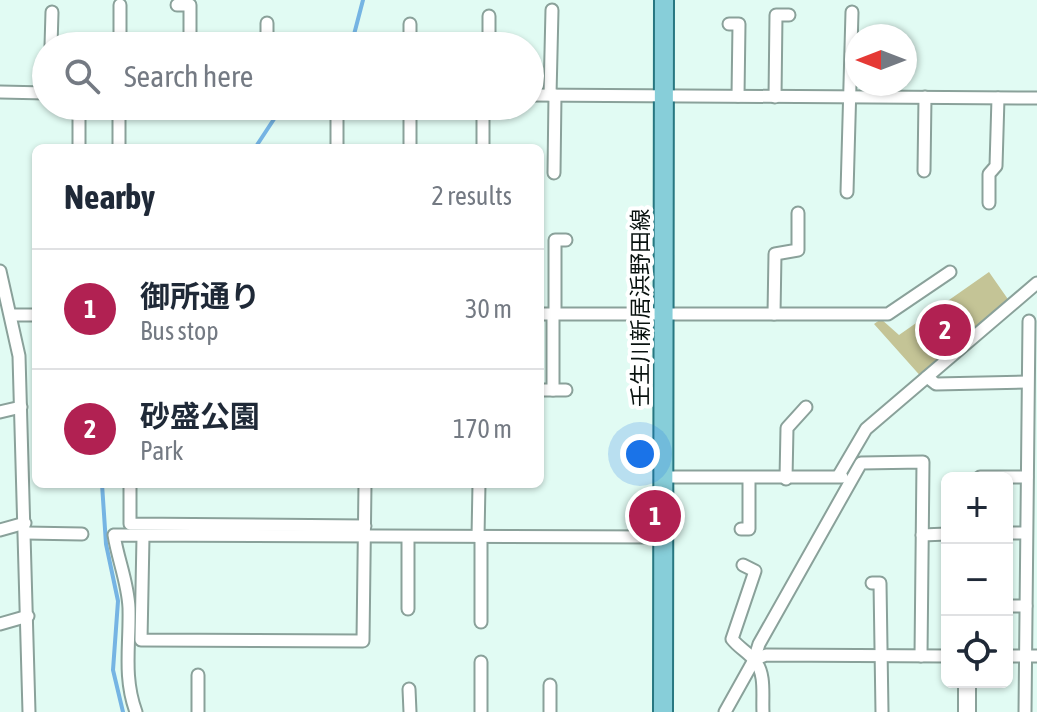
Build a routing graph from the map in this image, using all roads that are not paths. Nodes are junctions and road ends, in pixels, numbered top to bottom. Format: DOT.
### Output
graph roads {
  1 [pos="664,0"];
  2 [pos="120,5"];
  3 [pos="177,5"];
  4 [pos="552,10"];
  5 [pos="52,12"];
  6 [pos="852,12"];
  7 [pos="789,15"];
  8 [pos="489,16"];
  9 [pos="267,23"];
  10 [pos="410,24"];
  11 [pos="729,24"];
  12 [pos="51,32"];
  13 [pos="120,32"];
  14 [pos="190,32"];
  15 [pos="267,32"];
  16 [pos="410,32"];
  17 [pos="489,32"];
  18 [pos="0,92"];
  19 [pos="32,93"];
  20 [pos="544,95"];
  21 [pos="552,95"];
  22 [pos="664,96"];
  23 [pos="738,96"];
  24 [pos="775,97"];
  25 [pos="848,97"];
  26 [pos="925,97"];
  27 [pos="998,98"];
  28 [pos="1037,98"];
  29 [pos="79,120"];
  30 [pos="119,120"];
  31 [pos="337,120"];
  32 [pos="410,120"];
  33 [pos="483,120"];
  34 [pos="79,144"];
  35 [pos="119,144"];
  36 [pos="337,144"];
  37 [pos="410,144"];
  38 [pos="483,144"];
  39 [pos="924,171"];
  40 [pos="554,173"];
  41 [pos="847,192"];
  42 [pos="989,203"];
  43 [pos="798,213"];
  44 [pos="566,240"];
  45 [pos="0,271"];
  46 [pos="950,272"];
  47 [pos="1037,283"];
  48 [pos="544,314"];
  49 [pos="554,314"];
  50 [pos="664,314"];
  51 [pos="774,314"];
  52 [pos="12,315"];
  53 [pos="32,315"];
  54 [pos="1029,321"];
  55 [pos="930,380"];
  56 [pos="1027,382"];
  57 [pos="553,390"];
  58 [pos="21,407"];
  59 [pos="806,407"];
  60 [pos="0,412"];
  61 [pos="663,477"];
  62 [pos="1013,477"];
  63 [pos="1027,477"];
  64 [pos="749,478"];
  65 [pos="845,478"];
  66 [pos="786,479"];
  67 [pos="130,488"];
  68 [pos="365,488"];
  69 [pos="479,488"];
  70 [pos="25,528"];
  71 [pos="741,529"];
  72 [pos="0,530"];
  73 [pos="170,531"];
  74 [pos="365,531"];
  75 [pos="1013,533"];
  76 [pos="1026,533"];
  77 [pos="82,534"];
  78 [pos="941,534"];
  79 [pos="922,535"];
  80 [pos="143,537"];
  81 [pos="408,537"];
  82 [pos="480,537"];
  83 [pos="663,537"];
  84 [pos="743,565"];
  85 [pos="872,583"];
  86 [pos="1013,606"];
  87 [pos="1026,606"];
  88 [pos="408,609"];
  89 [pos="28,616"];
  90 [pos="481,622"];
  91 [pos="0,624"];
  92 [pos="880,655"];
  93 [pos="921,656"];
  94 [pos="941,656"];
  95 [pos="1031,656"];
  96 [pos="754,660"];
  97 [pos="481,662"];
  98 [pos="198,675"];
  99 [pos="550,685"];
  100 [pos="967,688"];
  101 [pos="409,689"];
  102 [pos="29,712"];
  103 [pos="136,712"];
  104 [pos="198,712"];
  105 [pos="410,712"];
  106 [pos="481,712"];
  107 [pos="550,712"];
  108 [pos="663,712"];
  109 [pos="725,712"];
  110 [pos="763,712"];
  111 [pos="882,712"];
  112 [pos="967,712"];
  113 [pos="1025,712"];
  1 -- 22 [label="main road, 壬生川新居浜野田線"];
  2 -- 13 [label="street"];
  3 -- 14 [label="street"];
  4 -- 21 [label="street"];
  5 -- 12 [label="street"];
  6 -- 25 [label="street"];
  7 -- 24 [label="street"];
  8 -- 17 [label="street"];
  9 -- 15 [label="street"];
  10 -- 16 [label="street"];
  11 -- 23 [label="street"];
  18 -- 19 [label="street"];
  20 -- 21 [label="street"];
  21 -- 22 [label="street"];
  21 -- 40 [label="street"];
  22 -- 23 [label="street"];
  22 -- 50 [label="main road, 壬生川新居浜野田線"];
  23 -- 24 [label="street"];
  24 -- 25 [label="street"];
  25 -- 26 [label="street"];
  25 -- 41 [label="street"];
  26 -- 27 [label="street"];
  26 -- 39 [label="street"];
  27 -- 28 [label="street"];
  27 -- 42 [label="street"];
  29 -- 34 [label="street"];
  30 -- 35 [label="street"];
  31 -- 36 [label="street"];
  32 -- 37 [label="street"];
  33 -- 38 [label="street"];
  43 -- 51 [label="street"];
  44 -- 49 [label="street"];
  45 -- 52 [label="street"];
  46 -- 51 [label="street"];
  47 -- 55 [label="street"];
  48 -- 49 [label="street"];
  49 -- 50 [label="street"];
  49 -- 57 [label="street"];
  50 -- 51 [label="street"];
  50 -- 61 [label="main road, 壬生川新居浜野田線"];
  52 -- 53 [label="street"];
  52 -- 58 [label="street"];
  54 -- 56 [label="street"];
  55 -- 56 [label="street"];
  55 -- 65 [label="street"];
  56 -- 63 [label="street"];
  58 -- 60 [label="street"];
  58 -- 70 [label="street"];
  59 -- 66 [label="street"];
  61 -- 64 [label="street"];
  61 -- 83 [label="main road, 壬生川新居浜野田線"];
  62 -- 63 [label="street"];
  63 -- 76 [label="street"];
  64 -- 66 [label="street"];
  64 -- 71 [label="street"];
  65 -- 66 [label="street"];
  65 -- 79 [label="street"];
  65 -- 96 [label="street"];
  67 -- 73 [label="street"];
  68 -- 74 [label="street"];
  69 -- 82 [label="street"];
  70 -- 72 [label="street"];
  70 -- 77 [label="street"];
  70 -- 89 [label="street"];
  73 -- 74 [label="street"];
  73 -- 80 [label="street"];
  74 -- 80 [label="street"];
  74 -- 81 [label="street"];
  75 -- 76 [label="street"];
  76 -- 87 [label="street"];
  78 -- 79 [label="street"];
  79 -- 93 [label="street"];
  80 -- 103 [label="street"];
  81 -- 82 [label="street"];
  81 -- 88 [label="street"];
  82 -- 83 [label="street"];
  82 -- 90 [label="street"];
  83 -- 108 [label="main road, 壬生川新居浜野田線"];
  84 -- 96 [label="street"];
  85 -- 92 [label="street"];
  86 -- 87 [label="street"];
  87 -- 95 [label="street"];
  89 -- 91 [label="street"];
  89 -- 102 [label="street"];
  92 -- 93 [label="street"];
  92 -- 96 [label="street"];
  92 -- 111 [label="street"];
  93 -- 94 [label="street"];
  95 -- 113 [label="street"];
  96 -- 109 [label="street"];
  96 -- 110 [label="street"];
  97 -- 106 [label="street"];
  98 -- 104 [label="street"];
  99 -- 107 [label="street"];
  100 -- 112 [label="street"];
  101 -- 105 [label="street"];
}
